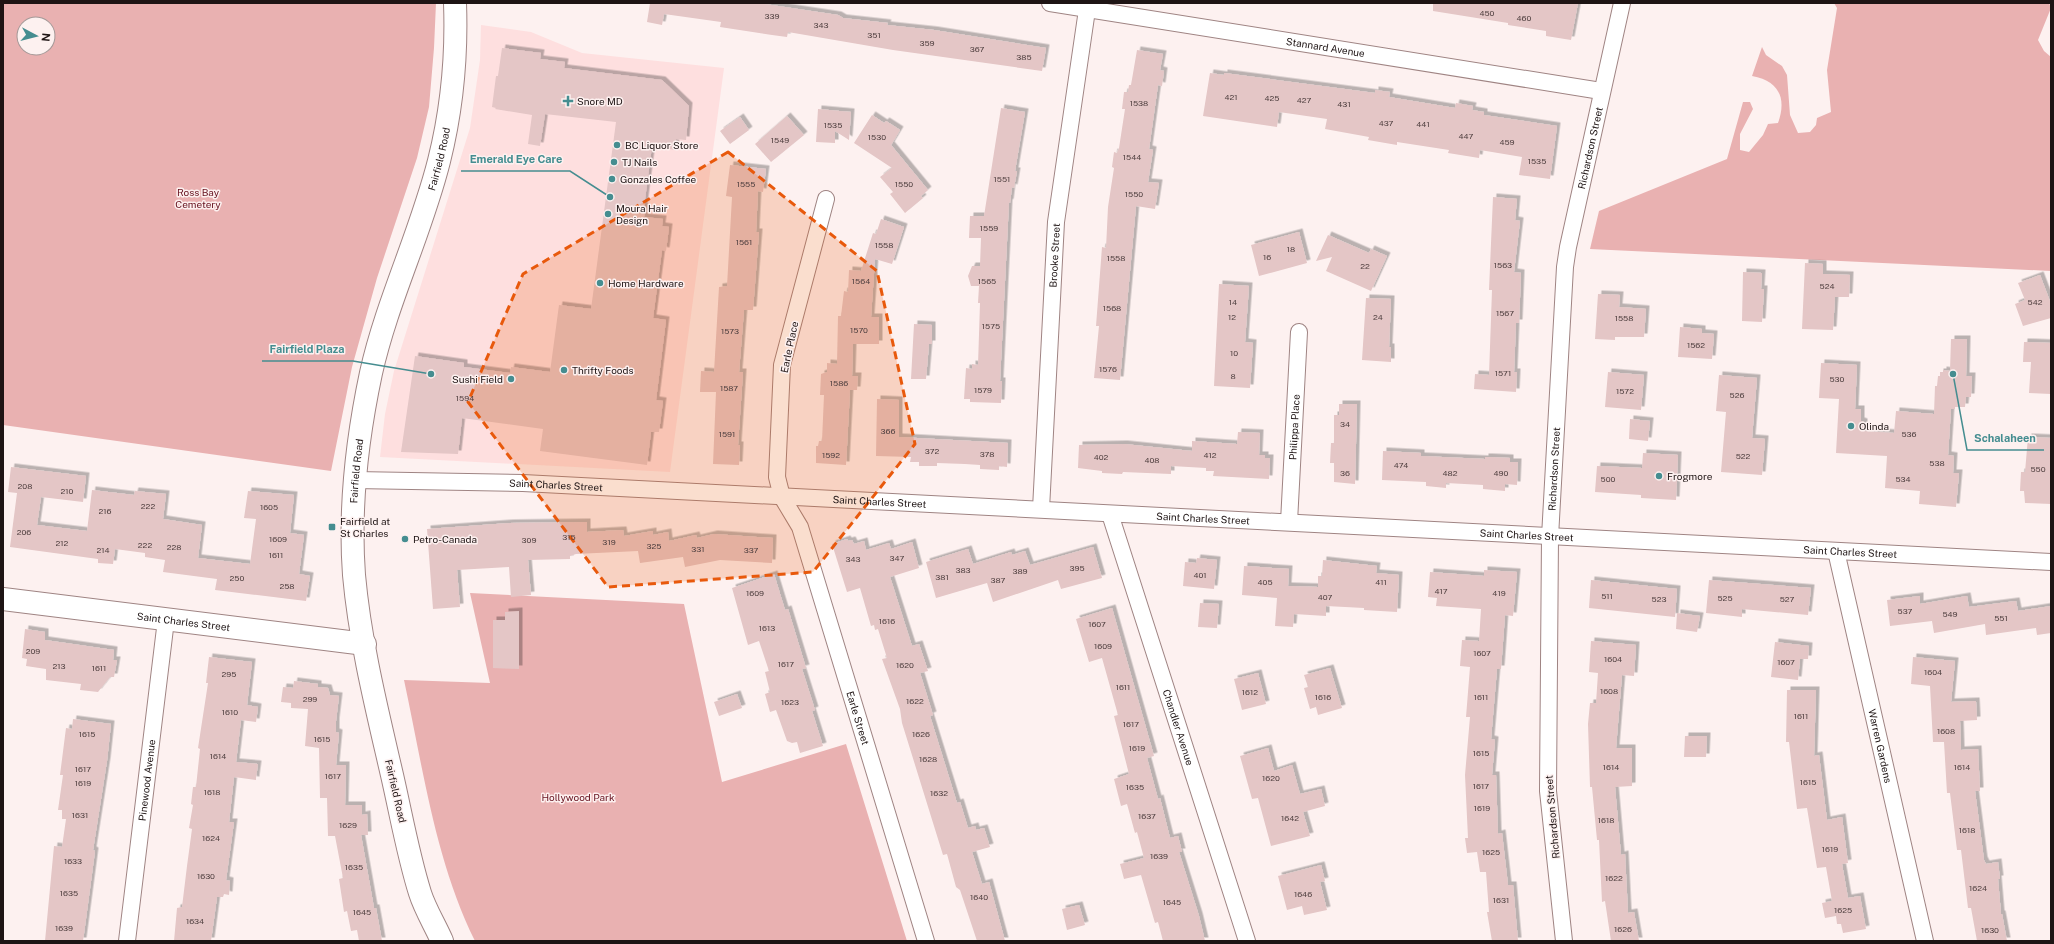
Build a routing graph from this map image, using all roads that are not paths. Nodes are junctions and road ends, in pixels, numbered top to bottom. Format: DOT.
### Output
graph roads {
  1 [pos="455,3"];
  2 [pos="1050,3"];
  3 [pos="1622,3"];
  4 [pos="1088,6"];
  5 [pos="1601,91"];
  6 [pos="826,199"];
  7 [pos="1299,332"];
  8 [pos="355,480"];
  9 [pos="782,497"];
  10 [pos="1041,509"];
  11 [pos="1110,514"];
  12 [pos="1289,522"];
  13 [pos="1550,537"];
  14 [pos="1836,551"];
  15 [pos="2051,562"];
  16 [pos="3,599"];
  17 [pos="166,620"];
  18 [pos="365,644"];
  19 [pos="127,941"];
  20 [pos="442,941"];
  21 [pos="926,941"];
  22 [pos="1246,941"];
  23 [pos="1564,941"];
  24 [pos="1925,941"];
  1 -- 8 [label="street, Fairfield Road"];
  2 -- 4 [label="street, Stannard Avenue"];
  3 -- 5 [label="street, Richardson Street"];
  4 -- 5 [label="street, Stannard Avenue"];
  4 -- 10 [label="street, Brooke Street"];
  5 -- 13 [label="street, Richardson Street"];
  6 -- 9 [label="street, Earle Place"];
  7 -- 12 [label="street, Philippa Place"];
  8 -- 9 [label="street, Saint Charles Street"];
  8 -- 18 [label="street, Fairfield Road"];
  9 -- 10 [label="street, Saint Charles Street"];
  9 -- 21 [label="street, Earle Street"];
  10 -- 11 [label="street, Saint Charles Street"];
  11 -- 12 [label="street, Saint Charles Street"];
  11 -- 22 [label="street, Chandler Avenue"];
  12 -- 13 [label="street, Saint Charles Street"];
  13 -- 14 [label="street, Saint Charles Street"];
  13 -- 23 [label="street, Richardson Street"];
  14 -- 15 [label="street, Saint Charles Street"];
  14 -- 24 [label="street, Warren Gardens"];
  16 -- 17 [label="street, Saint Charles Street"];
  17 -- 18 [label="street, Saint Charles Street"];
  17 -- 19 [label="street, Pinewood Avenue"];
  18 -- 20 [label="street, Fairfield Road"];
}
